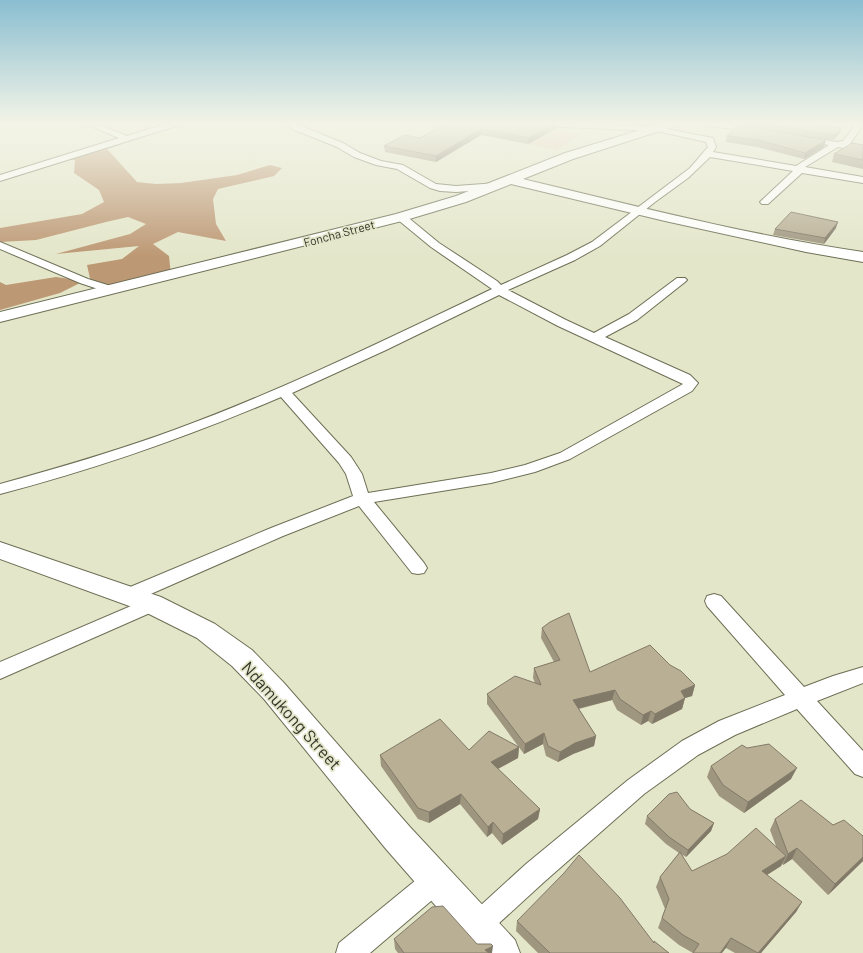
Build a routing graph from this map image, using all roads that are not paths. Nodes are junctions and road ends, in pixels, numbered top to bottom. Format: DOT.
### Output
graph roads {
  1 [pos="28,168"];
  2 [pos="402,168"];
  3 [pos="539,168"];
  4 [pos="694,168"];
  5 [pos="792,168"];
  6 [pos="801,170"];
  7 [pos="3,175"];
  8 [pos="511,180"];
  9 [pos="863,180"];
  10 [pos="497,186"];
  11 [pos="765,202"];
  12 [pos="639,210"];
  13 [pos="401,217"];
  14 [pos="0,245"];
  15 [pos="863,257"];
  16 [pos="681,280"];
  17 [pos="110,289"];
  18 [pos="499,290"];
  19 [pos="0,317"];
  20 [pos="594,338"];
  21 [pos="283,391"];
  22 [pos="0,489"];
  23 [pos="362,499"];
  24 [pos="0,550"];
  25 [pos="418,568"];
  26 [pos="141,600"];
  27 [pos="714,601"];
  28 [pos="0,671"];
  29 [pos="863,675"];
  30 [pos="802,698"];
  31 [pos="863,766"];
  32 [pos="436,880"];
  33 [pos="477,926"];
  34 [pos="349,953"];
  35 [pos="502,953"];
  1 -- 7 [label="street"];
  2 -- 10 [label="street"];
  3 -- 8 [label="main road, Foncha Street"];
  4 -- 12 [label="street"];
  5 -- 6 [label="street"];
  6 -- 9 [label="street"];
  6 -- 11 [label="street"];
  8 -- 10 [label="main road, Foncha Street"];
  8 -- 12 [label="main road"];
  10 -- 13 [label="main road, Foncha Street"];
  12 -- 15 [label="main road"];
  12 -- 18 [label="street"];
  13 -- 17 [label="main road, Foncha Street"];
  13 -- 18 [label="street"];
  14 -- 17 [label="street"];
  16 -- 20 [label="street"];
  17 -- 19 [label="main road, Foncha Street"];
  18 -- 20 [label="street"];
  18 -- 21 [label="street"];
  20 -- 23 [label="street"];
  21 -- 22 [label="street"];
  21 -- 23 [label="street"];
  23 -- 25 [label="street"];
  23 -- 26 [label="street"];
  24 -- 26 [label="main road, Ndamukong Street"];
  26 -- 28 [label="street"];
  26 -- 32 [label="main road, Ndamukong Street"];
  27 -- 30 [label="street"];
  29 -- 30 [label="street"];
  30 -- 31 [label="street"];
  30 -- 33 [label="street"];
  32 -- 33 [label="main road, Ndamukong Street"];
  32 -- 34 [label="street"];
  33 -- 35 [label="main road, Ndamukong Street"];
}
